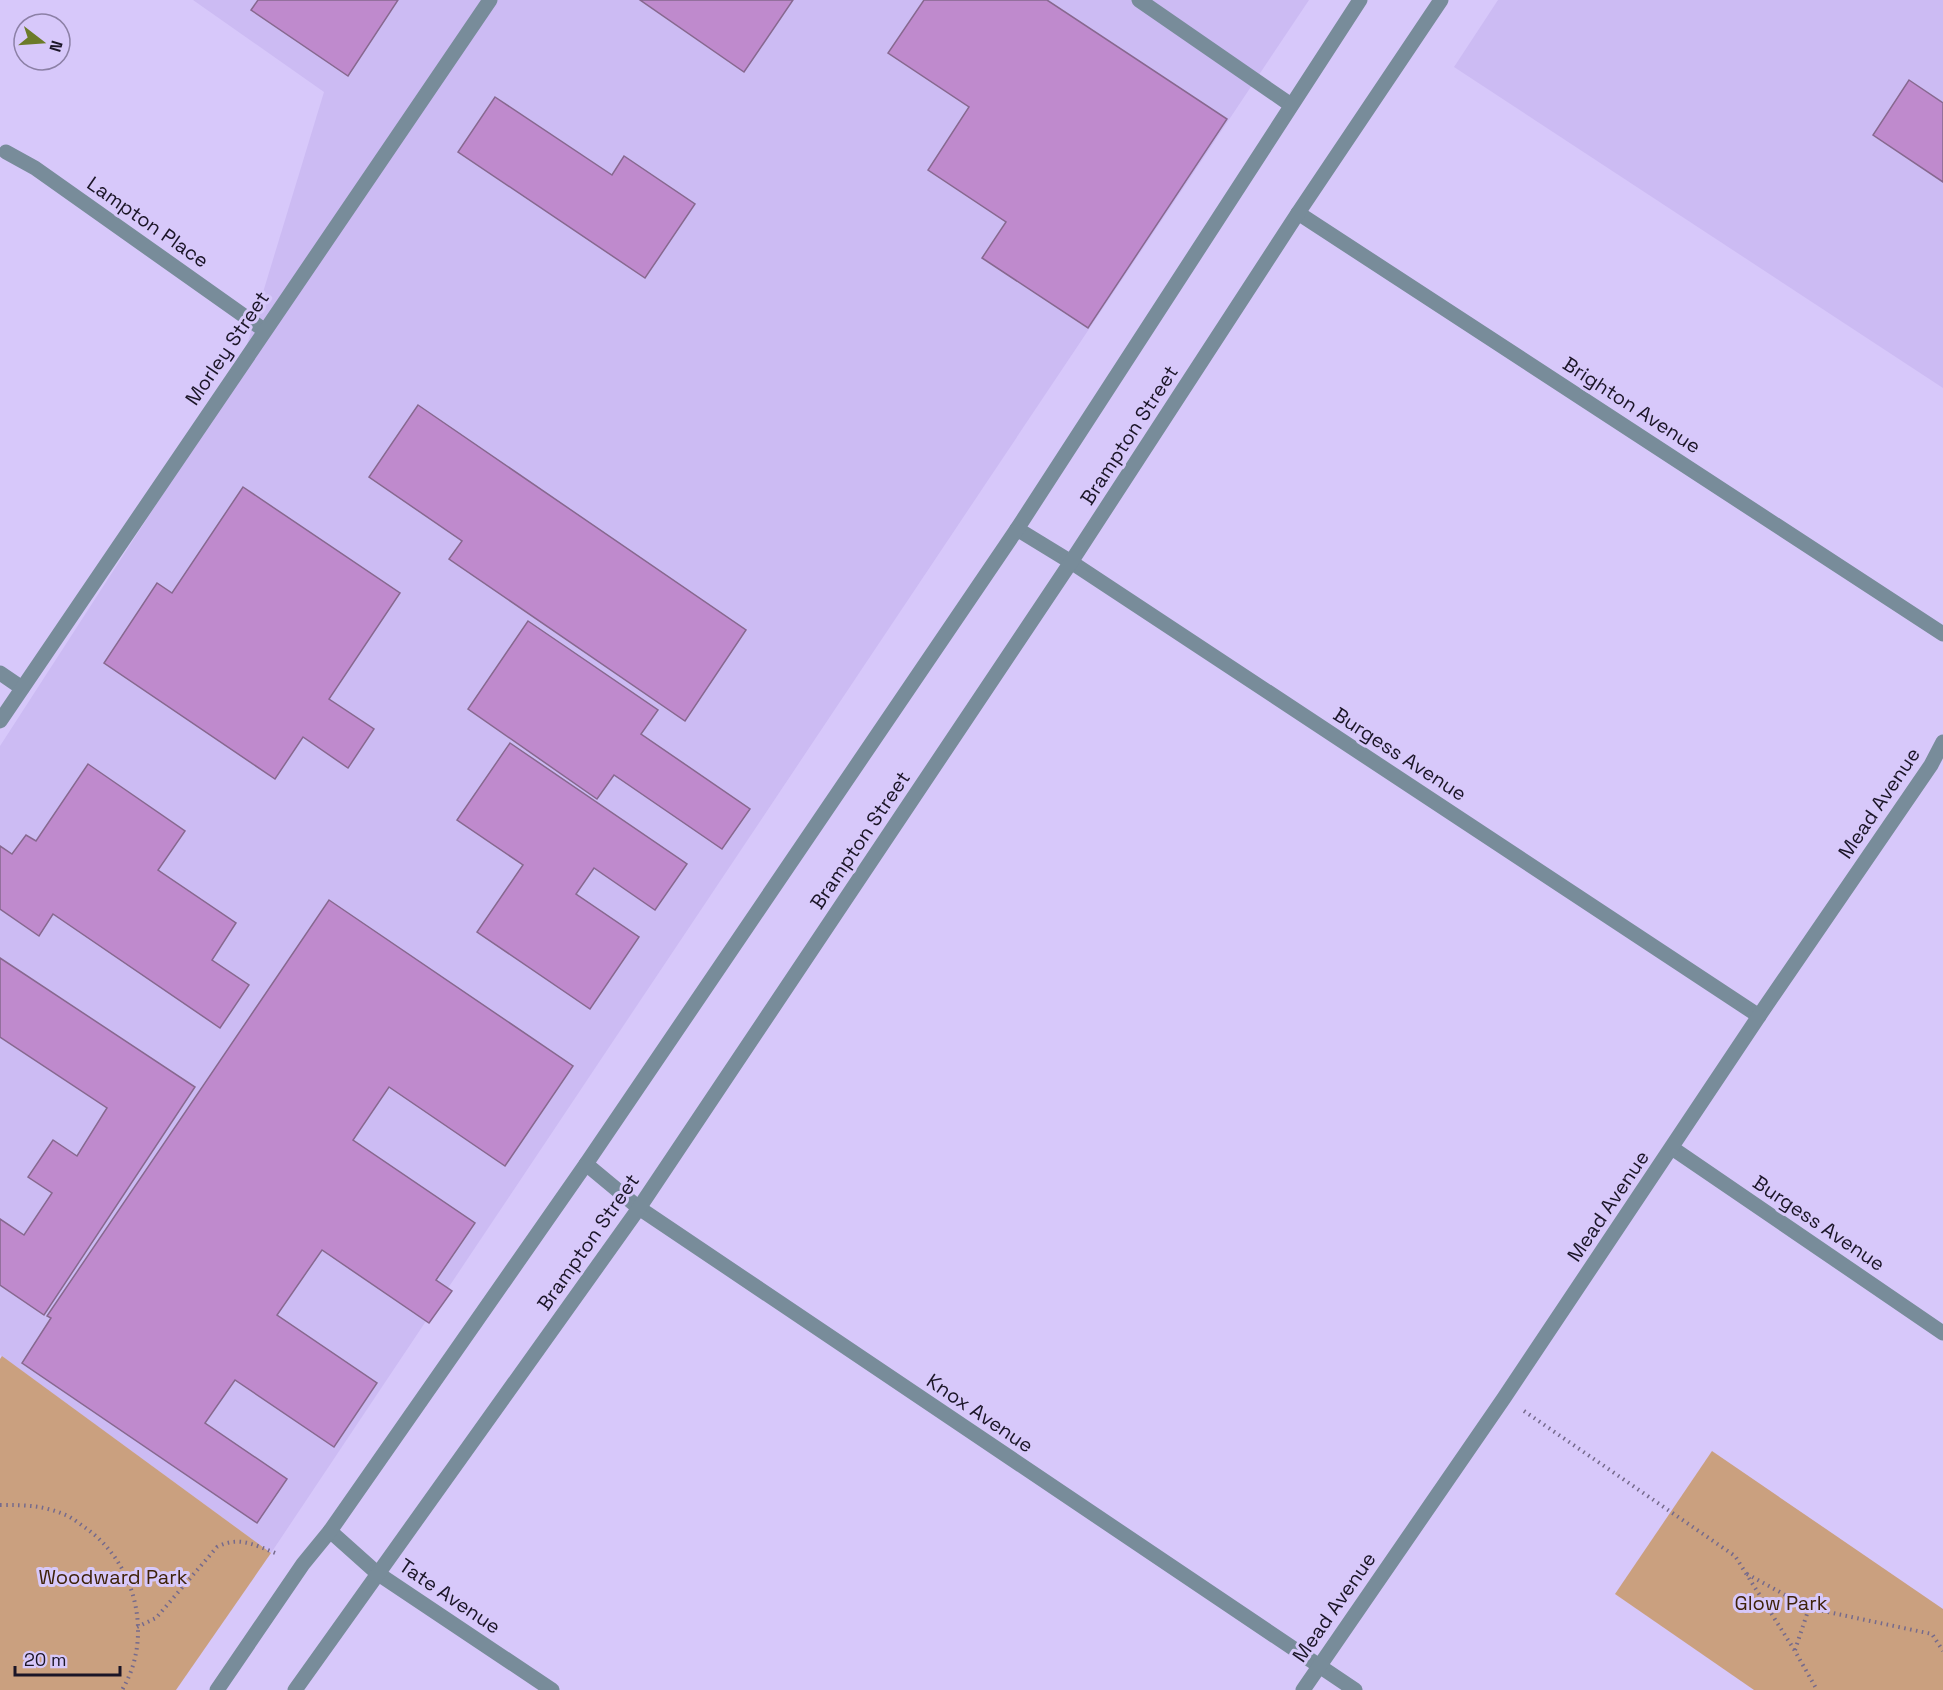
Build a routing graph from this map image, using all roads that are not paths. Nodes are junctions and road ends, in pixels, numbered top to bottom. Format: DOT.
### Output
graph roads {
  1 [pos="490,0"];
  2 [pos="1139,0"];
  3 [pos="1360,0"];
  4 [pos="1441,0"];
  5 [pos="1291,105"];
  6 [pos="6,152"];
  7 [pos="1298,213"];
  8 [pos="264,330"];
  9 [pos="1017,529"];
  10 [pos="1071,562"];
  11 [pos="1943,634"];
  12 [pos="0,673"];
  13 [pos="22,688"];
  14 [pos="0,721"];
  15 [pos="1943,742"];
  16 [pos="1937,769"];
  17 [pos="1759,1016"];
  18 [pos="1672,1148"];
  19 [pos="586,1164"];
  20 [pos="639,1208"];
  21 [pos="1943,1333"];
  22 [pos="330,1531"];
  23 [pos="377,1573"];
  24 [pos="1319,1666"];
  25 [pos="217,1690"];
  26 [pos="295,1690"];
  27 [pos="552,1690"];
  28 [pos="1303,1690"];
  29 [pos="1355,1690"];
  1 -- 8 [label="street, Morley Street"];
  2 -- 5 [label="street"];
  3 -- 5 [label="street"];
  4 -- 7 [label="street, Brampton Street"];
  5 -- 9 [label="street"];
  6 -- 8 [label="street, Lampton Place"];
  7 -- 10 [label="street, Brampton Street"];
  7 -- 11 [label="street, Brighton Avenue"];
  8 -- 13 [label="street, Morley Street"];
  9 -- 10 [label="street, Burgess Avenue"];
  9 -- 19 [label="street"];
  10 -- 17 [label="street, Burgess Avenue"];
  10 -- 20 [label="street, Brampton Street"];
  12 -- 13 [label="street"];
  13 -- 14 [label="street, Morley Street"];
  15 -- 16 [label="street, Mead Avenue"];
  16 -- 17 [label="street, Mead Avenue"];
  17 -- 18 [label="street, Mead Avenue"];
  18 -- 21 [label="street, Burgess Avenue"];
  18 -- 24 [label="street, Mead Avenue"];
  19 -- 20 [label="street, Knox Avenue"];
  19 -- 22 [label="street"];
  20 -- 23 [label="street, Brampton Street"];
  20 -- 24 [label="street, Knox Avenue"];
  22 -- 23 [label="street, Tate Avenue"];
  22 -- 25 [label="street"];
  23 -- 26 [label="street, Brampton Street"];
  23 -- 27 [label="street, Tate Avenue"];
  24 -- 28 [label="street, Mead Avenue"];
  24 -- 29 [label="street, Knox Avenue"];
}
